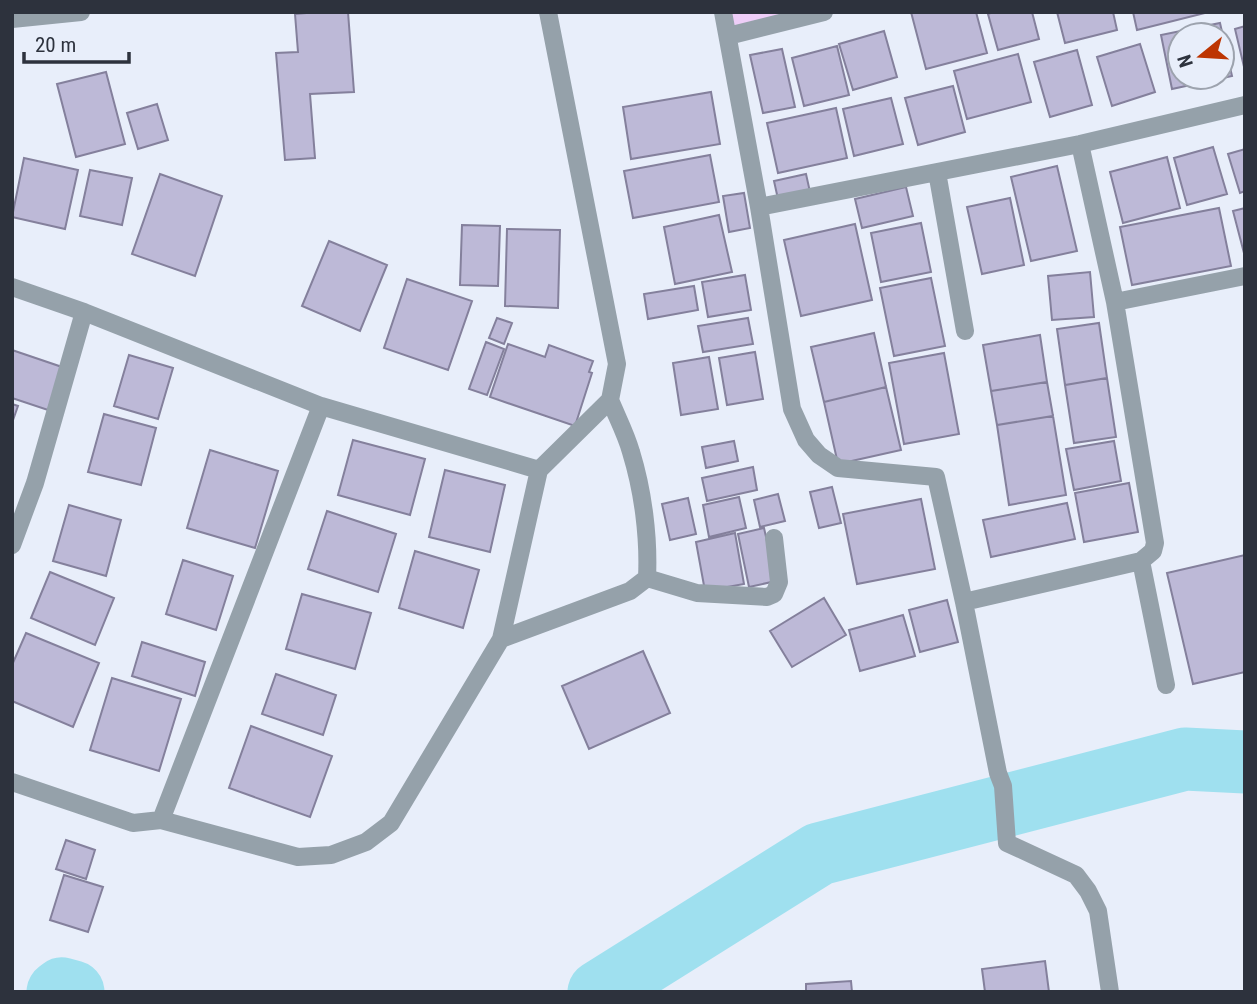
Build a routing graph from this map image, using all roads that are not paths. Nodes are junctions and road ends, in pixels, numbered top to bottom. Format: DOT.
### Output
graph roads {
  1 [pos="81,12"];
  2 [pos="548,12"];
  3 [pos="723,12"];
  4 [pos="824,12"];
  5 [pos="12,19"];
  6 [pos="728,36"];
  7 [pos="1245,105"];
  8 [pos="1080,144"];
  9 [pos="937,172"];
  10 [pos="759,207"];
  11 [pos="1245,276"];
  12 [pos="12,287"];
  13 [pos="1115,302"];
  14 [pos="84,312"];
  15 [pos="965,331"];
  16 [pos="610,400"];
  17 [pos="321,406"];
  18 [pos="539,470"];
  19 [pos="774,538"];
  20 [pos="12,545"];
  21 [pos="1141,561"];
  22 [pos="647,578"];
  23 [pos="964,602"];
  24 [pos="501,639"];
  25 [pos="1166,685"];
  26 [pos="12,782"];
  27 [pos="161,820"];
  28 [pos="1110,992"];
  1 -- 5 [label="street"];
  2 -- 16 [label="street"];
  3 -- 6 [label="street"];
  4 -- 6 [label="street"];
  6 -- 10 [label="street"];
  7 -- 8 [label="street"];
  8 -- 9 [label="street"];
  8 -- 13 [label="street"];
  9 -- 10 [label="street"];
  9 -- 15 [label="street"];
  10 -- 23 [label="street"];
  11 -- 13 [label="street"];
  12 -- 14 [label="street"];
  13 -- 21 [label="street"];
  14 -- 17 [label="street"];
  14 -- 20 [label="street"];
  16 -- 18 [label="street"];
  16 -- 22 [label="street"];
  17 -- 18 [label="street"];
  17 -- 27 [label="street"];
  18 -- 24 [label="street"];
  19 -- 22 [label="street"];
  21 -- 23 [label="street"];
  21 -- 25 [label="street"];
  22 -- 24 [label="street"];
  23 -- 28 [label="street"];
  24 -- 27 [label="street"];
  26 -- 27 [label="street"];
}
